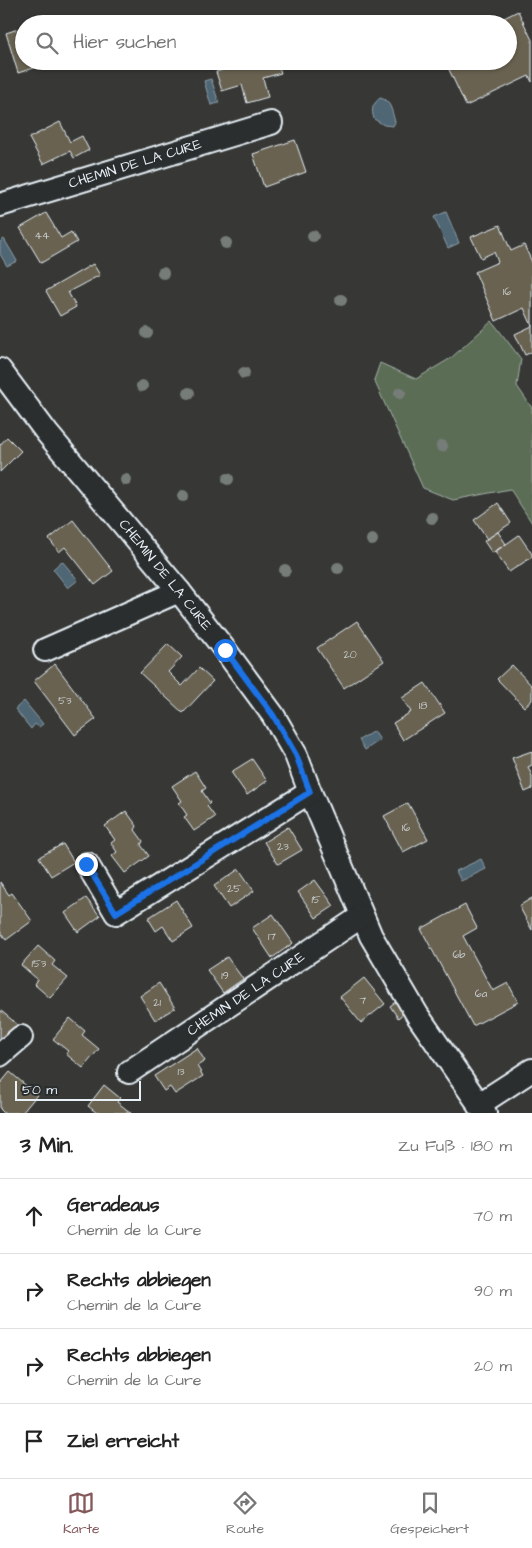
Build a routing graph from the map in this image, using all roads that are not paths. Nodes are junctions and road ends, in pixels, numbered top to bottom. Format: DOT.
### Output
graph roads {
  1 [pos="271,122"];
  2 [pos="0,205"];
  3 [pos="0,370"];
  4 [pos="179,591"];
  5 [pos="45,650"];
  6 [pos="310,792"];
  7 [pos="86,864"];
  8 [pos="362,916"];
  9 [pos="21,1037"];
  10 [pos="0,1055"];
  11 [pos="532,1070"];
  12 [pos="129,1072"];
  13 [pos="482,1109"];
  1 -- 2 [label="street, CHEMIN DE LA CURE"];
  3 -- 4 [label="street, CHEMIN DE LA CURE"];
  4 -- 5 [label="street"];
  4 -- 6 [label="street, CHEMIN DE LA CURE"];
  6 -- 7 [label="street"];
  6 -- 8 [label="street, CHEMIN DE LA CURE"];
  8 -- 12 [label="street, CHEMIN DE LA CURE"];
  8 -- 13 [label="street, CHEMIN DE LA CURE"];
  9 -- 10 [label="street"];
  11 -- 13 [label="street"];
}
